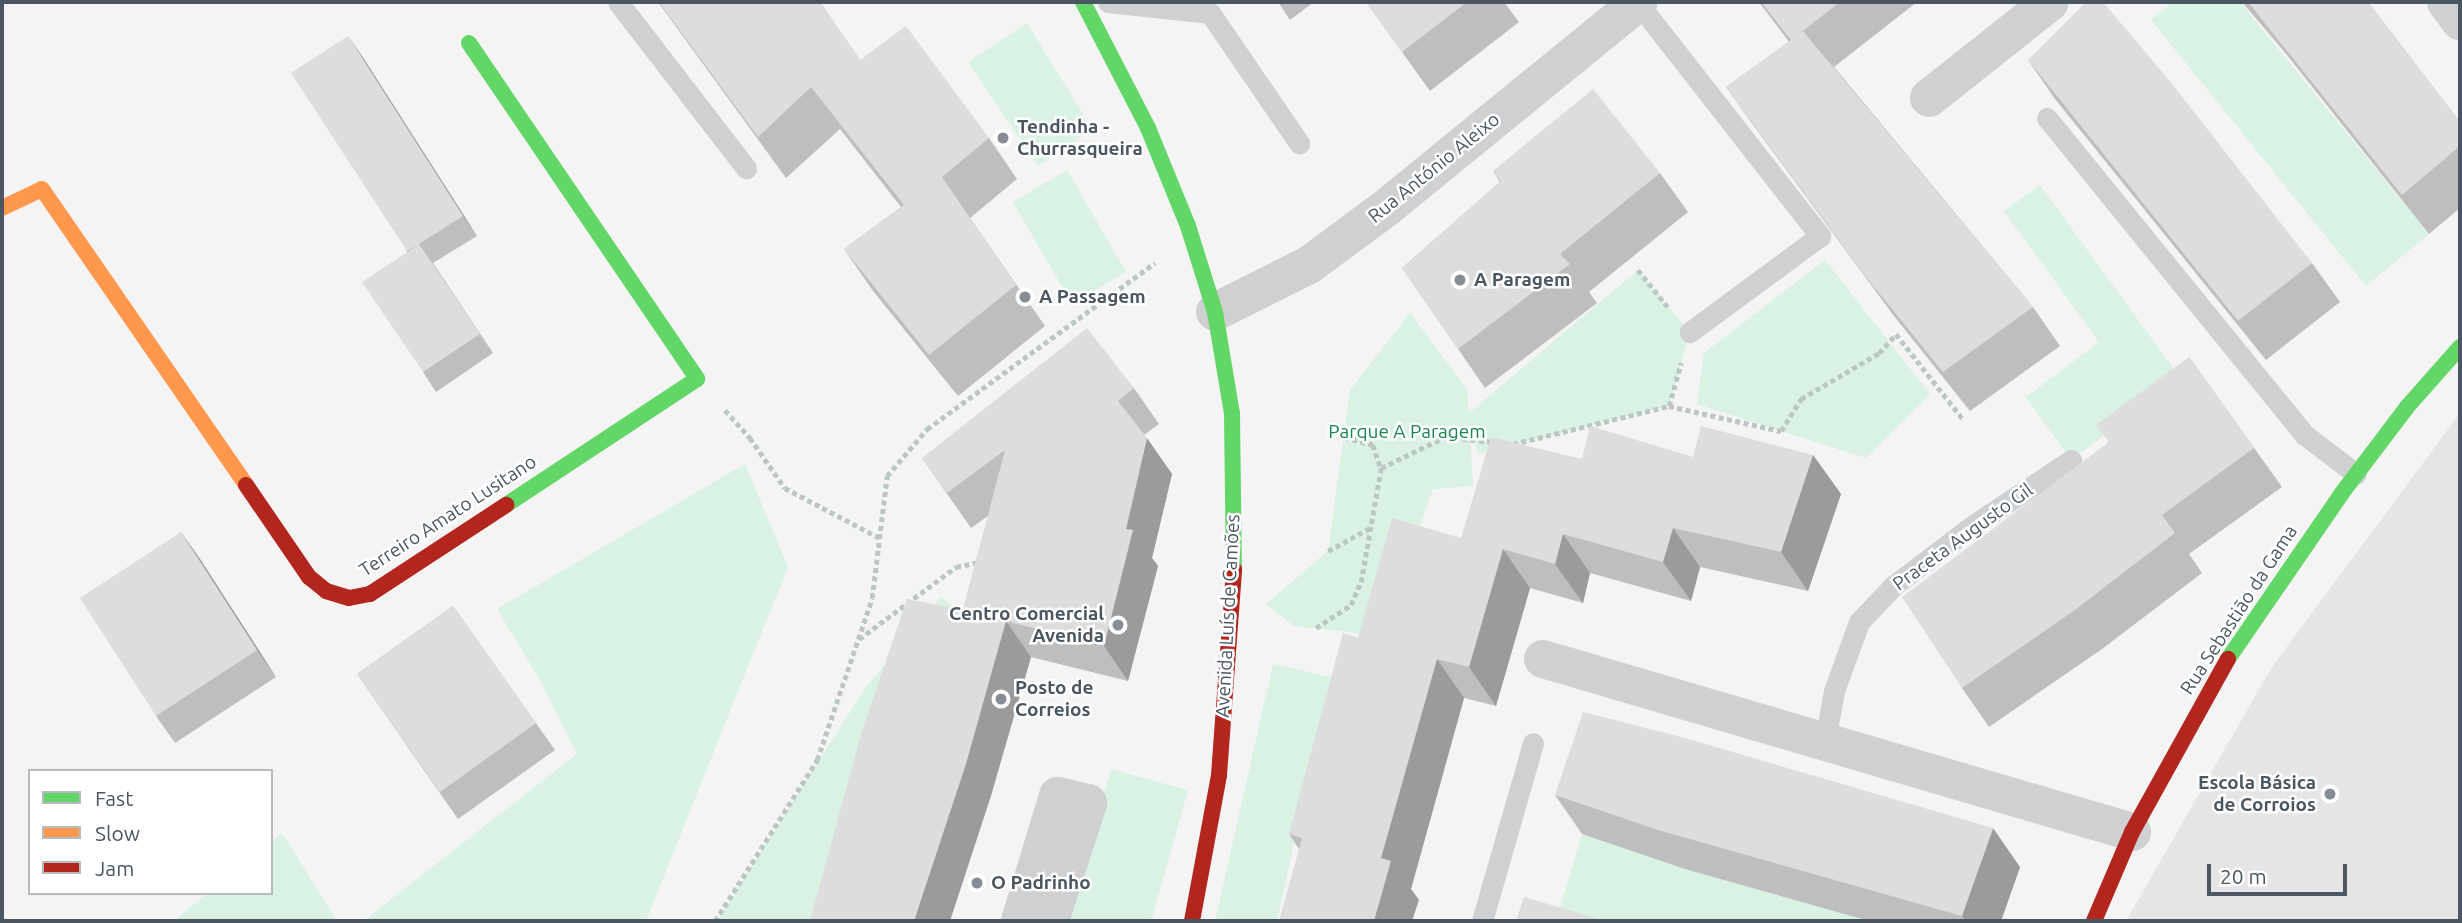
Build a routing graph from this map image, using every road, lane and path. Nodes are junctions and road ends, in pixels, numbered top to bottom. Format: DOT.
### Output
graph roads {
  1 [pos="618,2"];
  2 [pos="1083,2"];
  3 [pos="1108,2"];
  4 [pos="1639,2"];
  5 [pos="2050,2"];
  6 [pos="2445,2"];
  7 [pos="2460,20"];
  8 [pos="469,43"];
  9 [pos="1929,98"];
  10 [pos="2047,118"];
  11 [pos="1299,144"];
  12 [pos="746,168"];
  13 [pos="2,208"];
  14 [pos="1188,226"];
  15 [pos="1216,312"];
  16 [pos="1690,332"];
  17 [pos="2460,347"];
  18 [pos="1963,419"];
  19 [pos="1344,437"];
  20 [pos="750,438"];
  21 [pos="2071,460"];
  22 [pos="1381,468"];
  23 [pos="2356,474"];
  24 [pos="1370,528"];
  25 [pos="880,538"];
  26 [pos="1328,551"];
  27 [pos="989,560"];
  28 [pos="1316,628"];
  29 [pos="859,639"];
  30 [pos="1543,659"];
  31 [pos="1825,741"];
  32 [pos="1533,743"];
  33 [pos="2132,832"];
  34 [pos="715,921"];
  35 [pos="1020,921"];
  36 [pos="1050,921"];
  37 [pos="1192,921"];
  38 [pos="1482,921"];
  39 [pos="2094,921"];
  1 -- 12 [label="lane"];
  2 -- 14 [label="street, Avenida Luís de Camões"];
  3 -- 11 [label="lane"];
  4 -- 15 [label="street, Rua António Aleixo"];
  4 -- 16 [label="lane"];
  5 -- 9 [label="street"];
  6 -- 7 [label="street"];
  8 -- 13 [label="street, Terreiro Amato Lusitano"];
  10 -- 23 [label="lane"];
  14 -- 15 [label="street, Avenida Luís de Camões"];
  14 -- 25 [label="path"];
  15 -- 37 [label="street, Avenida Luís de Camões"];
  17 -- 23 [label="street, Rua Sebastião da Gama"];
  18 -- 22 [label="path"];
  19 -- 22 [label="path"];
  20 -- 25 [label="path"];
  21 -- 31 [label="lane, Praceta Augusto Gil"];
  22 -- 24 [label="path"];
  23 -- 33 [label="street, Rua Sebastião da Gama"];
  24 -- 26 [label="path"];
  24 -- 28 [label="path"];
  25 -- 29 [label="path"];
  27 -- 29 [label="path"];
  29 -- 34 [label="path"];
  30 -- 31 [label="street"];
  31 -- 33 [label="street"];
  32 -- 38 [label="lane"];
  33 -- 39 [label="street, Rua Sebastião da Gama"];
  35 -- 36 [label="street"];
}
